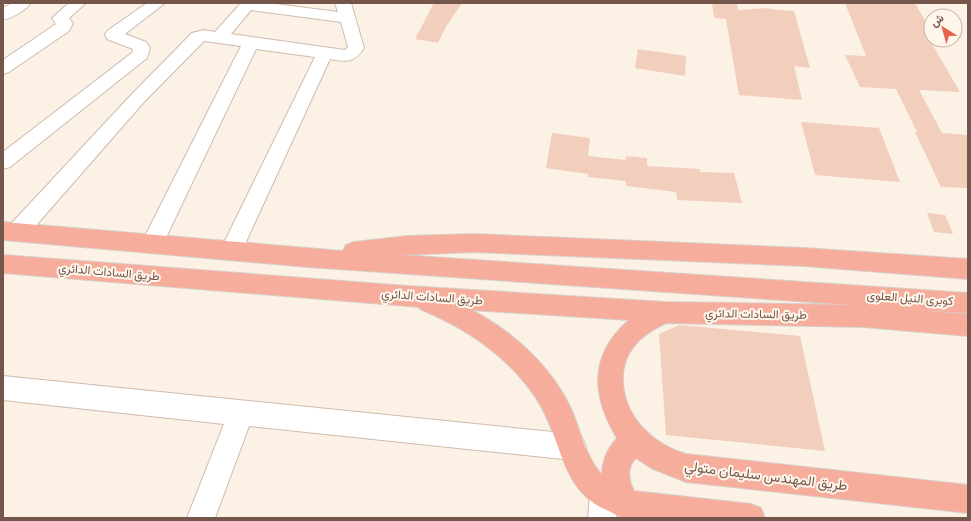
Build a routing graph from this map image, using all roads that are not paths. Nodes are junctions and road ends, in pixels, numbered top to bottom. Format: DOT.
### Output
graph roads {
  1 [pos="23,3"];
  2 [pos="78,3"];
  3 [pos="157,3"];
  4 [pos="248,4"];
  5 [pos="345,10"];
  6 [pos="3,15"];
  7 [pos="219,38"];
  8 [pos="251,44"];
  9 [pos="325,53"];
  10 [pos="3,68"];
  11 [pos="3,162"];
  12 [pos="10,231"];
  13 [pos="152,244"];
  14 [pos="231,251"];
  15 [pos="308,258"];
  16 [pos="3,264"];
  17 [pos="968,269"];
  18 [pos="852,294"];
  19 [pos="408,296"];
  20 [pos="968,303"];
  21 [pos="665,312"];
  22 [pos="863,316"];
  23 [pos="968,325"];
  24 [pos="3,388"];
  25 [pos="241,413"];
  26 [pos="636,441"];
  27 [pos="573,447"];
  28 [pos="968,499"];
  29 [pos="611,505"];
  30 [pos="201,518"];
  31 [pos="751,518"];
  1 -- 6 [label="street"];
  2 -- 10 [label="street"];
  3 -- 11 [label="street"];
  4 -- 5 [label="street"];
  4 -- 7 [label="street"];
  5 -- 9 [label="street"];
  7 -- 8 [label="street"];
  7 -- 12 [label="street"];
  8 -- 9 [label="street"];
  8 -- 13 [label="street"];
  9 -- 14 [label="street"];
  12 -- 13 [label="highway, طريق السادات الدائري"];
  13 -- 14 [label="highway, طريق السادات الدائري"];
  14 -- 15 [label="highway, طريق السادات الدائري"];
  15 -- 17 [label="highway"];
  15 -- 18 [label="highway, طريق السادات الدائري"];
  16 -- 19 [label="highway, طريق السادات الدائري"];
  18 -- 20 [label="highway, كوبرى النيل العلوى"];
  19 -- 21 [label="highway, طريق السادات الدائري"];
  19 -- 27 [label="highway"];
  21 -- 22 [label="highway, طريق السادات الدائري"];
  21 -- 26 [label="highway, طريق المهندس سليمان متولي"];
  22 -- 23 [label="highway, كوبرى النيل العلوى"];
  24 -- 25 [label="street"];
  25 -- 27 [label="street"];
  25 -- 30 [label="street"];
  26 -- 28 [label="highway, طريق المهندس سليمان متولي"];
  26 -- 29 [label="highway"];
  27 -- 29 [label="highway"];
  29 -- 31 [label="highway"];
}
